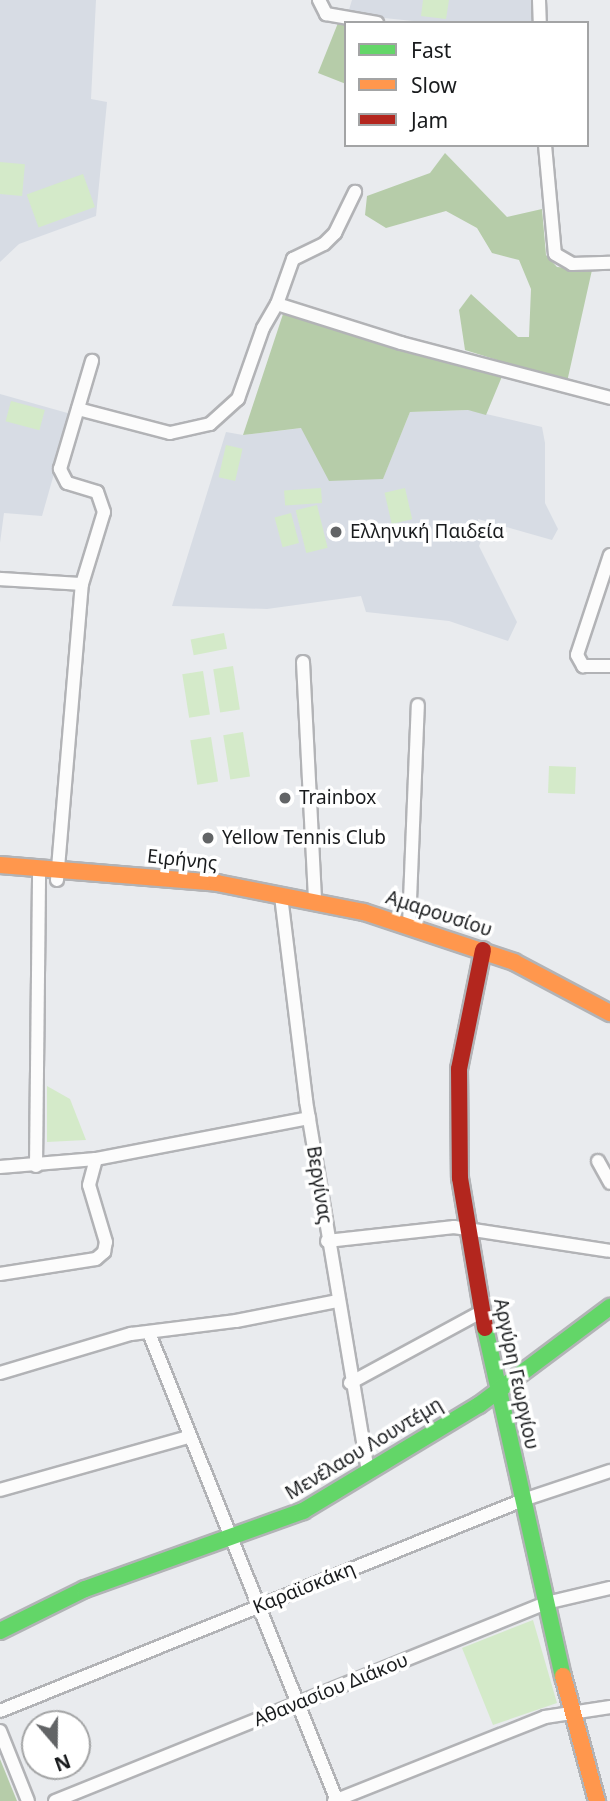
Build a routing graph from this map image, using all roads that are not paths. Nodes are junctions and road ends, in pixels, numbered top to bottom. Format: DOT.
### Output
graph roads {
  1 [pos="319,0"];
  2 [pos="539,0"];
  3 [pos="366,21"];
  4 [pos="540,21"];
  5 [pos="545,147"];
  6 [pos="355,192"];
  7 [pos="610,263"];
  8 [pos="277,304"];
  9 [pos="92,360"];
  10 [pos="610,398"];
  11 [pos="78,409"];
  12 [pos="610,555"];
  13 [pos="0,579"];
  14 [pos="82,584"];
  15 [pos="303,662"];
  16 [pos="610,666"];
  17 [pos="418,705"];
  18 [pos="0,866"];
  19 [pos="39,873"];
  20 [pos="57,874"];
  21 [pos="0,875"];
  22 [pos="242,891"];
  23 [pos="281,896"];
  24 [pos="315,902"];
  25 [pos="409,925"];
  26 [pos="483,950"];
  27 [pos="610,1013"];
  28 [pos="309,1118"];
  29 [pos="96,1159"];
  30 [pos="598,1161"];
  31 [pos="36,1166"];
  32 [pos="0,1167"];
  33 [pos="610,1183"];
  34 [pos="468,1228"];
  35 [pos="327,1241"];
  36 [pos="610,1251"];
  37 [pos="0,1274"];
  38 [pos="338,1301"];
  39 [pos="610,1307"];
  40 [pos="481,1312"];
  41 [pos="149,1333"];
  42 [pos="0,1373"];
  43 [pos="350,1383"];
  44 [pos="496,1391"];
  45 [pos="189,1437"];
  46 [pos="610,1471"];
  47 [pos="368,1472"];
  48 [pos="0,1490"];
  49 [pos="523,1500"];
  50 [pos="231,1539"];
  51 [pos="610,1588"];
  52 [pos="546,1603"];
  53 [pos="258,1607"];
  54 [pos="0,1631"];
  55 [pos="297,1704"];
  56 [pos="610,1707"];
  57 [pos="0,1711"];
  58 [pos="571,1713"];
  59 [pos="0,1731"];
  60 [pos="28,1801"];
  61 [pos="55,1801"];
  62 [pos="336,1801"];
  63 [pos="597,1801"];
  1 -- 3 [label="street"];
  2 -- 4 [label="street"];
  5 -- 7 [label="street"];
  6 -- 8 [label="street"];
  8 -- 10 [label="street"];
  8 -- 11 [label="street"];
  9 -- 11 [label="street"];
  11 -- 14 [label="street"];
  12 -- 16 [label="street"];
  13 -- 14 [label="street"];
  14 -- 20 [label="street"];
  15 -- 24 [label="street"];
  17 -- 25 [label="street"];
  18 -- 19 [label="street, Ειρήνης"];
  19 -- 20 [label="street, Ειρήνης"];
  19 -- 21 [label="street, Ειρήνης"];
  19 -- 31 [label="street"];
  20 -- 22 [label="street, Ειρήνης"];
  22 -- 23 [label="street, Αμαρουσίου"];
  23 -- 24 [label="street, Αμαρουσίου"];
  23 -- 28 [label="street, Βεργίνας"];
  24 -- 25 [label="street, Αμαρουσίου"];
  25 -- 26 [label="street, Αμαρουσίου"];
  26 -- 27 [label="street, Αμαρουσίου"];
  26 -- 34 [label="street, Αργύρη Γεωργίου"];
  28 -- 29 [label="street"];
  28 -- 35 [label="street, Βεργίνας"];
  29 -- 31 [label="street"];
  29 -- 37 [label="street"];
  30 -- 33 [label="street"];
  31 -- 32 [label="street"];
  34 -- 35 [label="street"];
  34 -- 36 [label="street"];
  34 -- 40 [label="street, Αργύρη Γεωργίου"];
  35 -- 38 [label="street, Βεργίνας"];
  38 -- 41 [label="street"];
  38 -- 43 [label="street, Βεργίνας"];
  39 -- 44 [label="street, Μενέλαου Λουντέμη"];
  40 -- 43 [label="street"];
  40 -- 44 [label="street, Αργύρη Γεωργίου"];
  41 -- 42 [label="street"];
  41 -- 45 [label="street"];
  43 -- 47 [label="street, Βεργίνας"];
  44 -- 47 [label="street, Μενέλαου Λουντέμη"];
  44 -- 49 [label="street, Αργύρη Γεωργίου"];
  45 -- 48 [label="street"];
  45 -- 50 [label="street"];
  46 -- 49 [label="street, Καραϊσκάκη"];
  47 -- 50 [label="street, Μενέλαου Λουντέμη"];
  49 -- 52 [label="street, Αργύρη Γεωργίου"];
  49 -- 53 [label="street, Καραϊσκάκη"];
  50 -- 53 [label="street"];
  50 -- 54 [label="street, Μενέλαου Λουντέμη"];
  51 -- 52 [label="street, Αθανασίου Διάκου"];
  52 -- 55 [label="street, Αθανασίου Διάκου"];
  52 -- 58 [label="street, Αργύρη Γεωργίου"];
  53 -- 55 [label="street"];
  53 -- 57 [label="street, Καραϊσκάκη"];
  55 -- 61 [label="street, Αθανασίου Διάκου"];
  55 -- 62 [label="street"];
  56 -- 58 [label="street"];
  58 -- 62 [label="street"];
  58 -- 63 [label="street, Αργύρη Γεωργίου"];
  59 -- 60 [label="street"];
}
